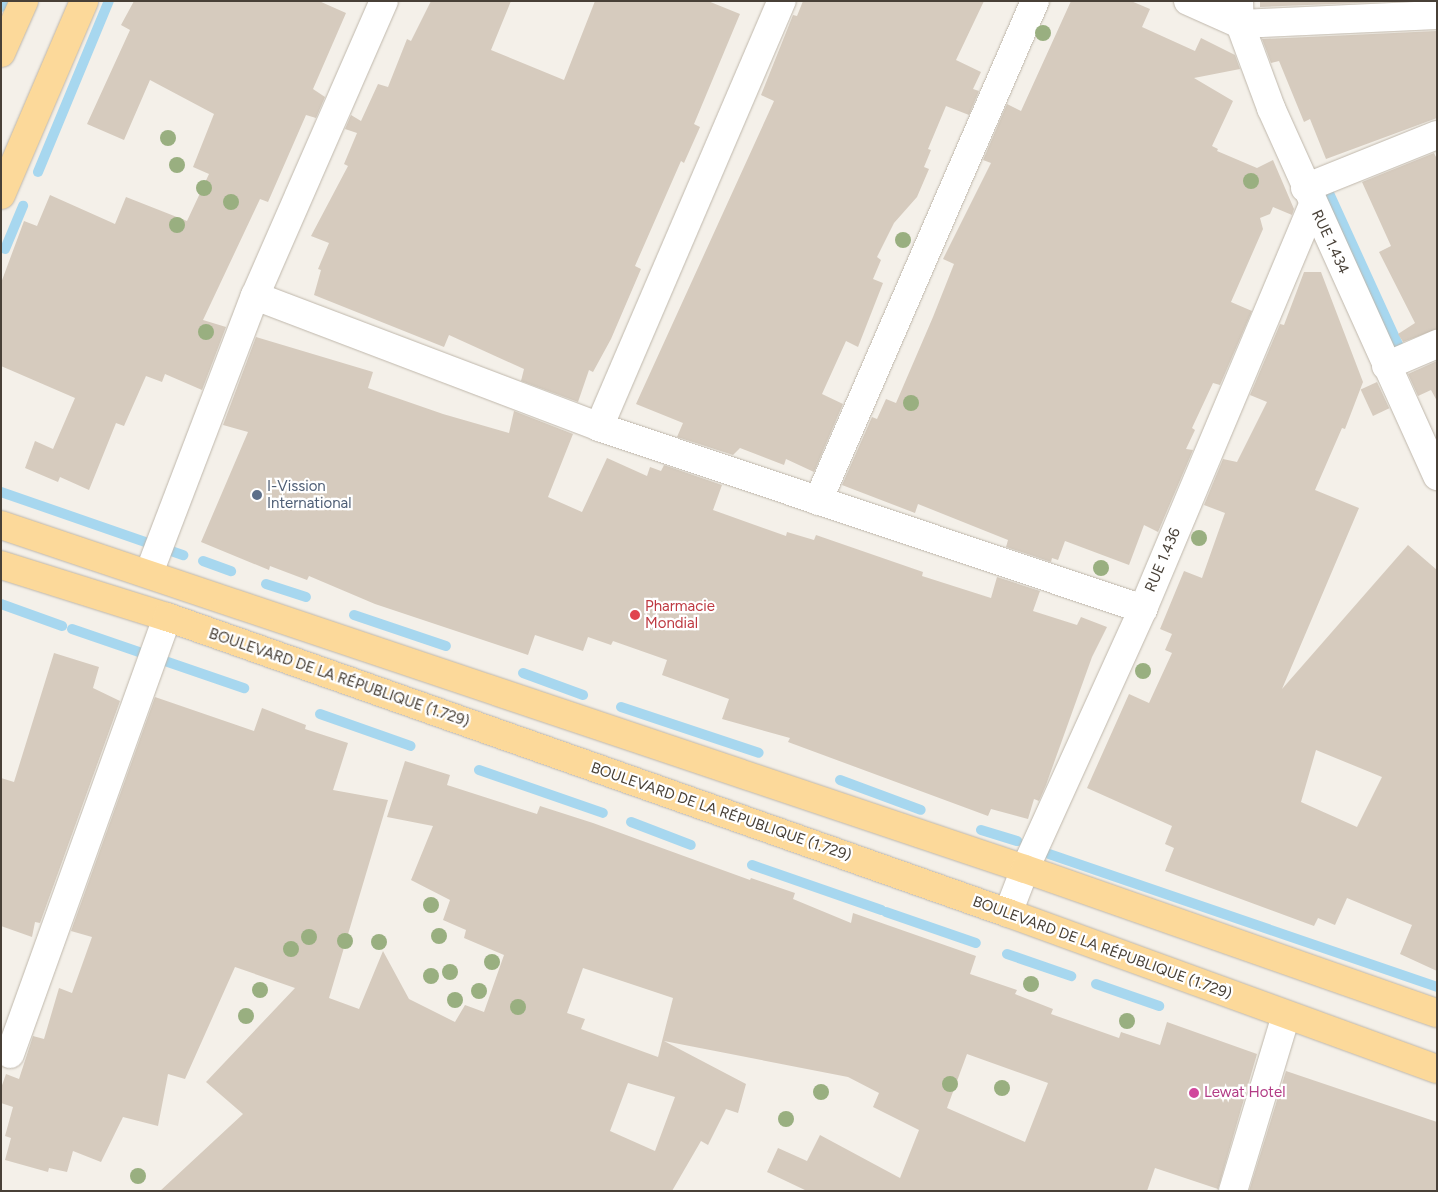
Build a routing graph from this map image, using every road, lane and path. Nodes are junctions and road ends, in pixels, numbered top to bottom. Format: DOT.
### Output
graph roads {
  1 [pos="24,1"];
  2 [pos="84,1"];
  3 [pos="384,1"];
  4 [pos="782,1"];
  5 [pos="1035,1"];
  6 [pos="1188,1"];
  7 [pos="1240,13"];
  8 [pos="1437,15"];
  9 [pos="1,53"];
  10 [pos="1437,135"];
  11 [pos="1,195"];
  12 [pos="1309,196"];
  13 [pos="255,296"];
  14 [pos="1437,344"];
  15 [pos="1386,366"];
  16 [pos="599,427"];
  17 [pos="1437,476"];
  18 [pos="818,501"];
  19 [pos="1,525"];
  20 [pos="7,570"];
  21 [pos="149,573"];
  22 [pos="1143,609"];
  23 [pos="167,617"];
  24 [pos="1025,869"];
  25 [pos="1008,914"];
  26 [pos="1437,1013"];
  27 [pos="1286,1016"];
  28 [pos="10,1054"];
  29 [pos="1437,1069"];
  30 [pos="1233,1191"];
  1 -- 9 [label="main road"];
  2 -- 11 [label="main road"];
  3 -- 13 [label="street"];
  4 -- 16 [label="street"];
  5 -- 18 [label="street"];
  6 -- 7 [label="street"];
  7 -- 8 [label="street"];
  7 -- 12 [label="street, RUE 1.434"];
  10 -- 12 [label="street"];
  12 -- 15 [label="street, RUE 1.434"];
  12 -- 22 [label="street, RUE 1.436"];
  13 -- 16 [label="street"];
  13 -- 21 [label="street"];
  14 -- 15 [label="street"];
  15 -- 17 [label="street, RUE 1.434"];
  16 -- 18 [label="street"];
  18 -- 22 [label="street"];
  19 -- 21 [label="main road"];
  20 -- 23 [label="main road, BOULEVARD DE LA RÉPUBLIQUE (1.729)"];
  21 -- 24 [label="main road"];
  22 -- 24 [label="street, RUE 1.436"];
  23 -- 25 [label="main road, BOULEVARD DE LA RÉPUBLIQUE (1.729)"];
  23 -- 28 [label="street"];
  24 -- 25 [label="street, RUE 1.436"];
  24 -- 26 [label="main road"];
  25 -- 27 [label="main road, BOULEVARD DE LA RÉPUBLIQUE (1.729)"];
  27 -- 29 [label="main road, BOULEVARD DE LA RÉPUBLIQUE (1.729)"];
  27 -- 30 [label="street"];
}
